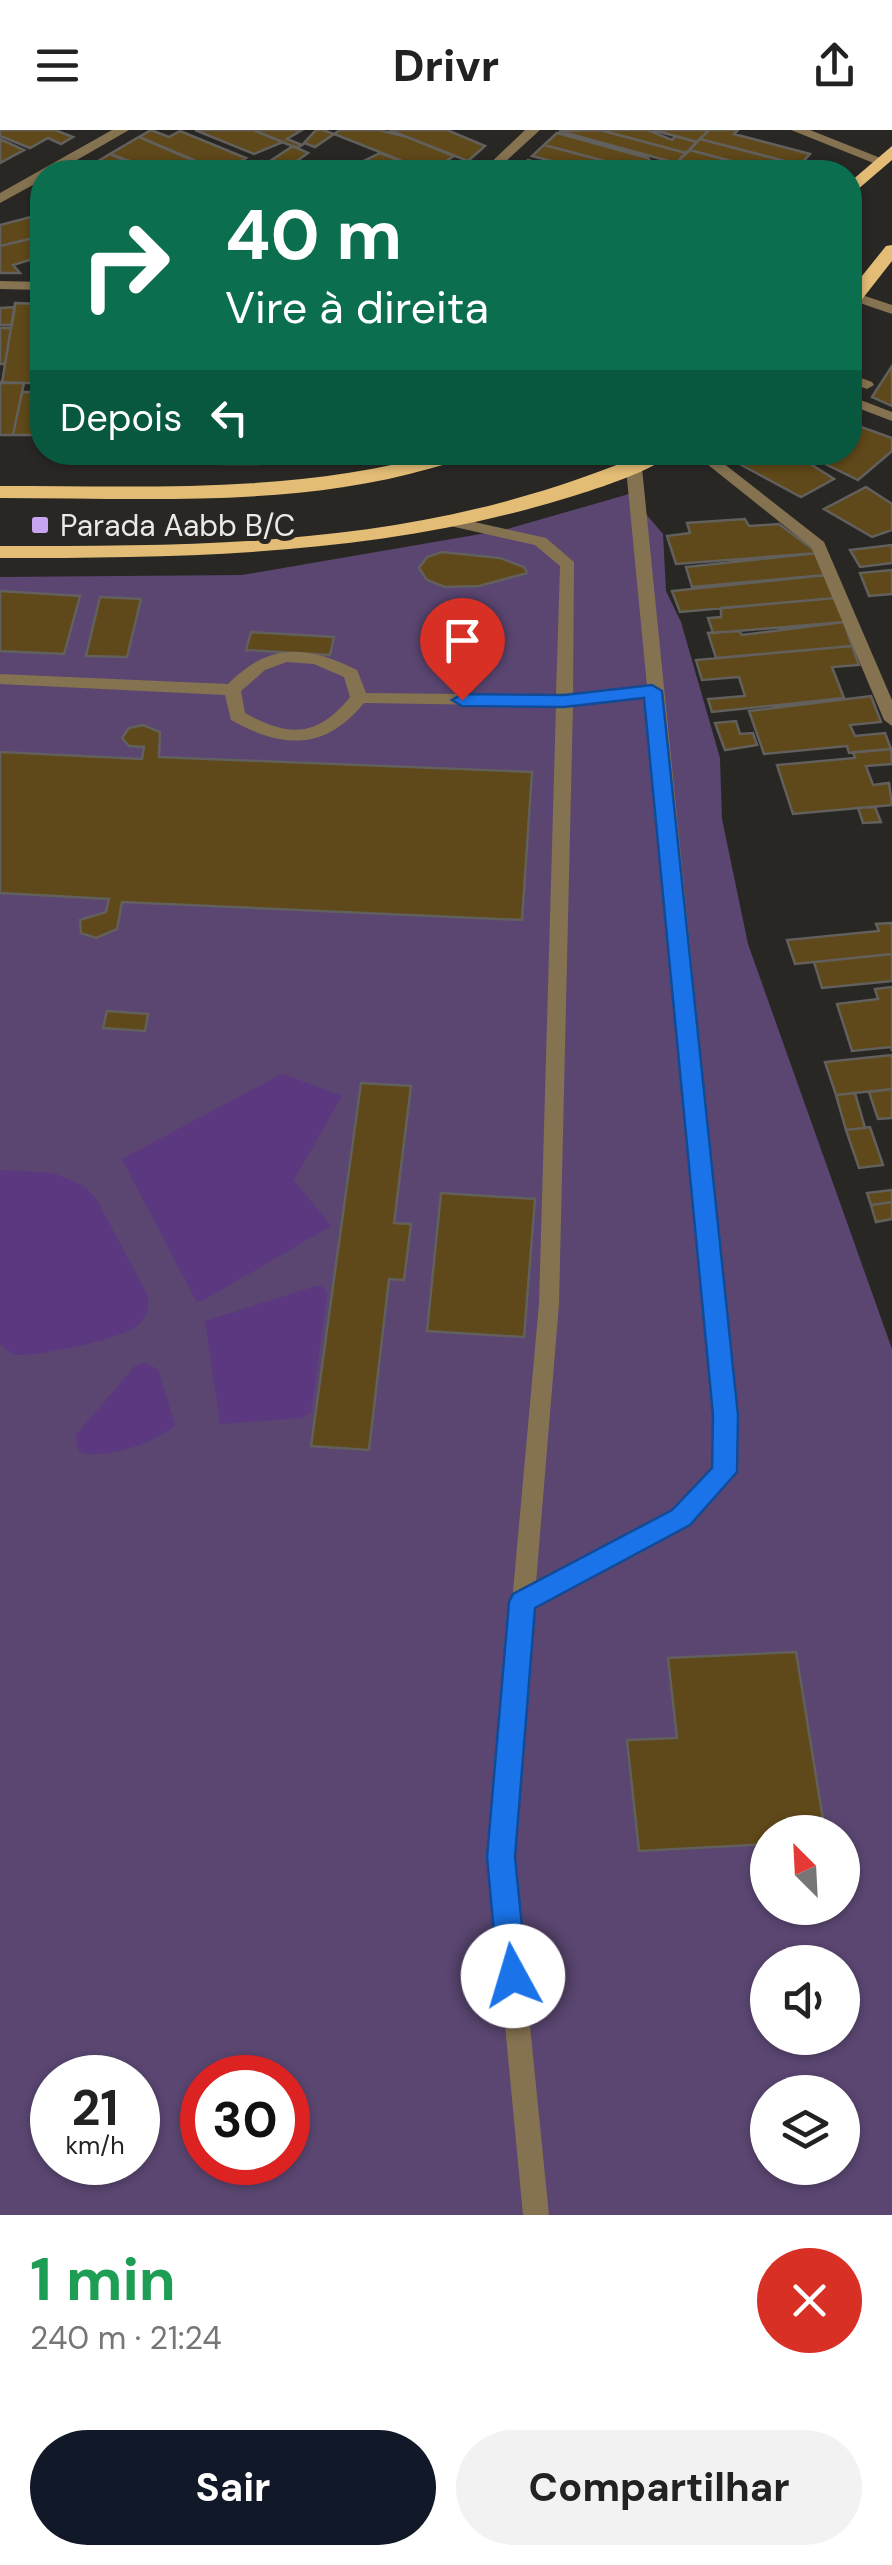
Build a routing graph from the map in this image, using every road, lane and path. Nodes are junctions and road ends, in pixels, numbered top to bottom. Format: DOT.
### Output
graph roads {
  1 [pos="122,130"];
  2 [pos="534,130"];
  3 [pos="798,130"];
  4 [pos="887,156"];
  5 [pos="70,160"];
  6 [pos="500,160"];
  7 [pos="862,180"];
  8 [pos="30,182"];
  9 [pos="0,199"];
  10 [pos="892,250"];
  11 [pos="0,285"];
  12 [pos="30,286"];
  13 [pos="862,288"];
  14 [pos="862,302"];
  15 [pos="892,310"];
  16 [pos="862,383"];
  17 [pos="867,385"];
  18 [pos="862,405"];
  19 [pos="892,416"];
  20 [pos="402,465"];
  21 [pos="640,465"];
  22 [pos="715,465"];
  23 [pos="634,468"];
  24 [pos="0,492"];
  25 [pos="452,522"];
  26 [pos="0,552"];
  27 [pos="0,679"];
  28 [pos="232,690"];
  29 [pos="652,691"];
  30 [pos="359,698"];
  31 [pos="564,701"];
  32 [pos="892,720"];
  33 [pos="522,1602"];
  34 [pos="536,2215"];
  1 -- 5 [label="street"];
  2 -- 6 [label="street"];
  3 -- 4 [label="street"];
  4 -- 7 [label="main road"];
  8 -- 9 [label="street"];
  10 -- 13 [label="main road"];
  11 -- 12 [label="street"];
  14 -- 15 [label="street"];
  16 -- 17 [label="street"];
  18 -- 19 [label="street"];
  20 -- 24 [label="main road"];
  21 -- 23 [label="main road"];
  22 -- 32 [label="street"];
  23 -- 25 [label="main road"];
  23 -- 29 [label="street"];
  25 -- 26 [label="main road"];
  25 -- 31 [label="street"];
  27 -- 28 [label="street"];
  28 -- 30 [label="street"];
  28 -- 30 [label="street"];
  29 -- 31 [label="street"];
  29 -- 33 [label="street"];
  30 -- 31 [label="street"];
  31 -- 33 [label="street"];
  33 -- 34 [label="street"];
}
